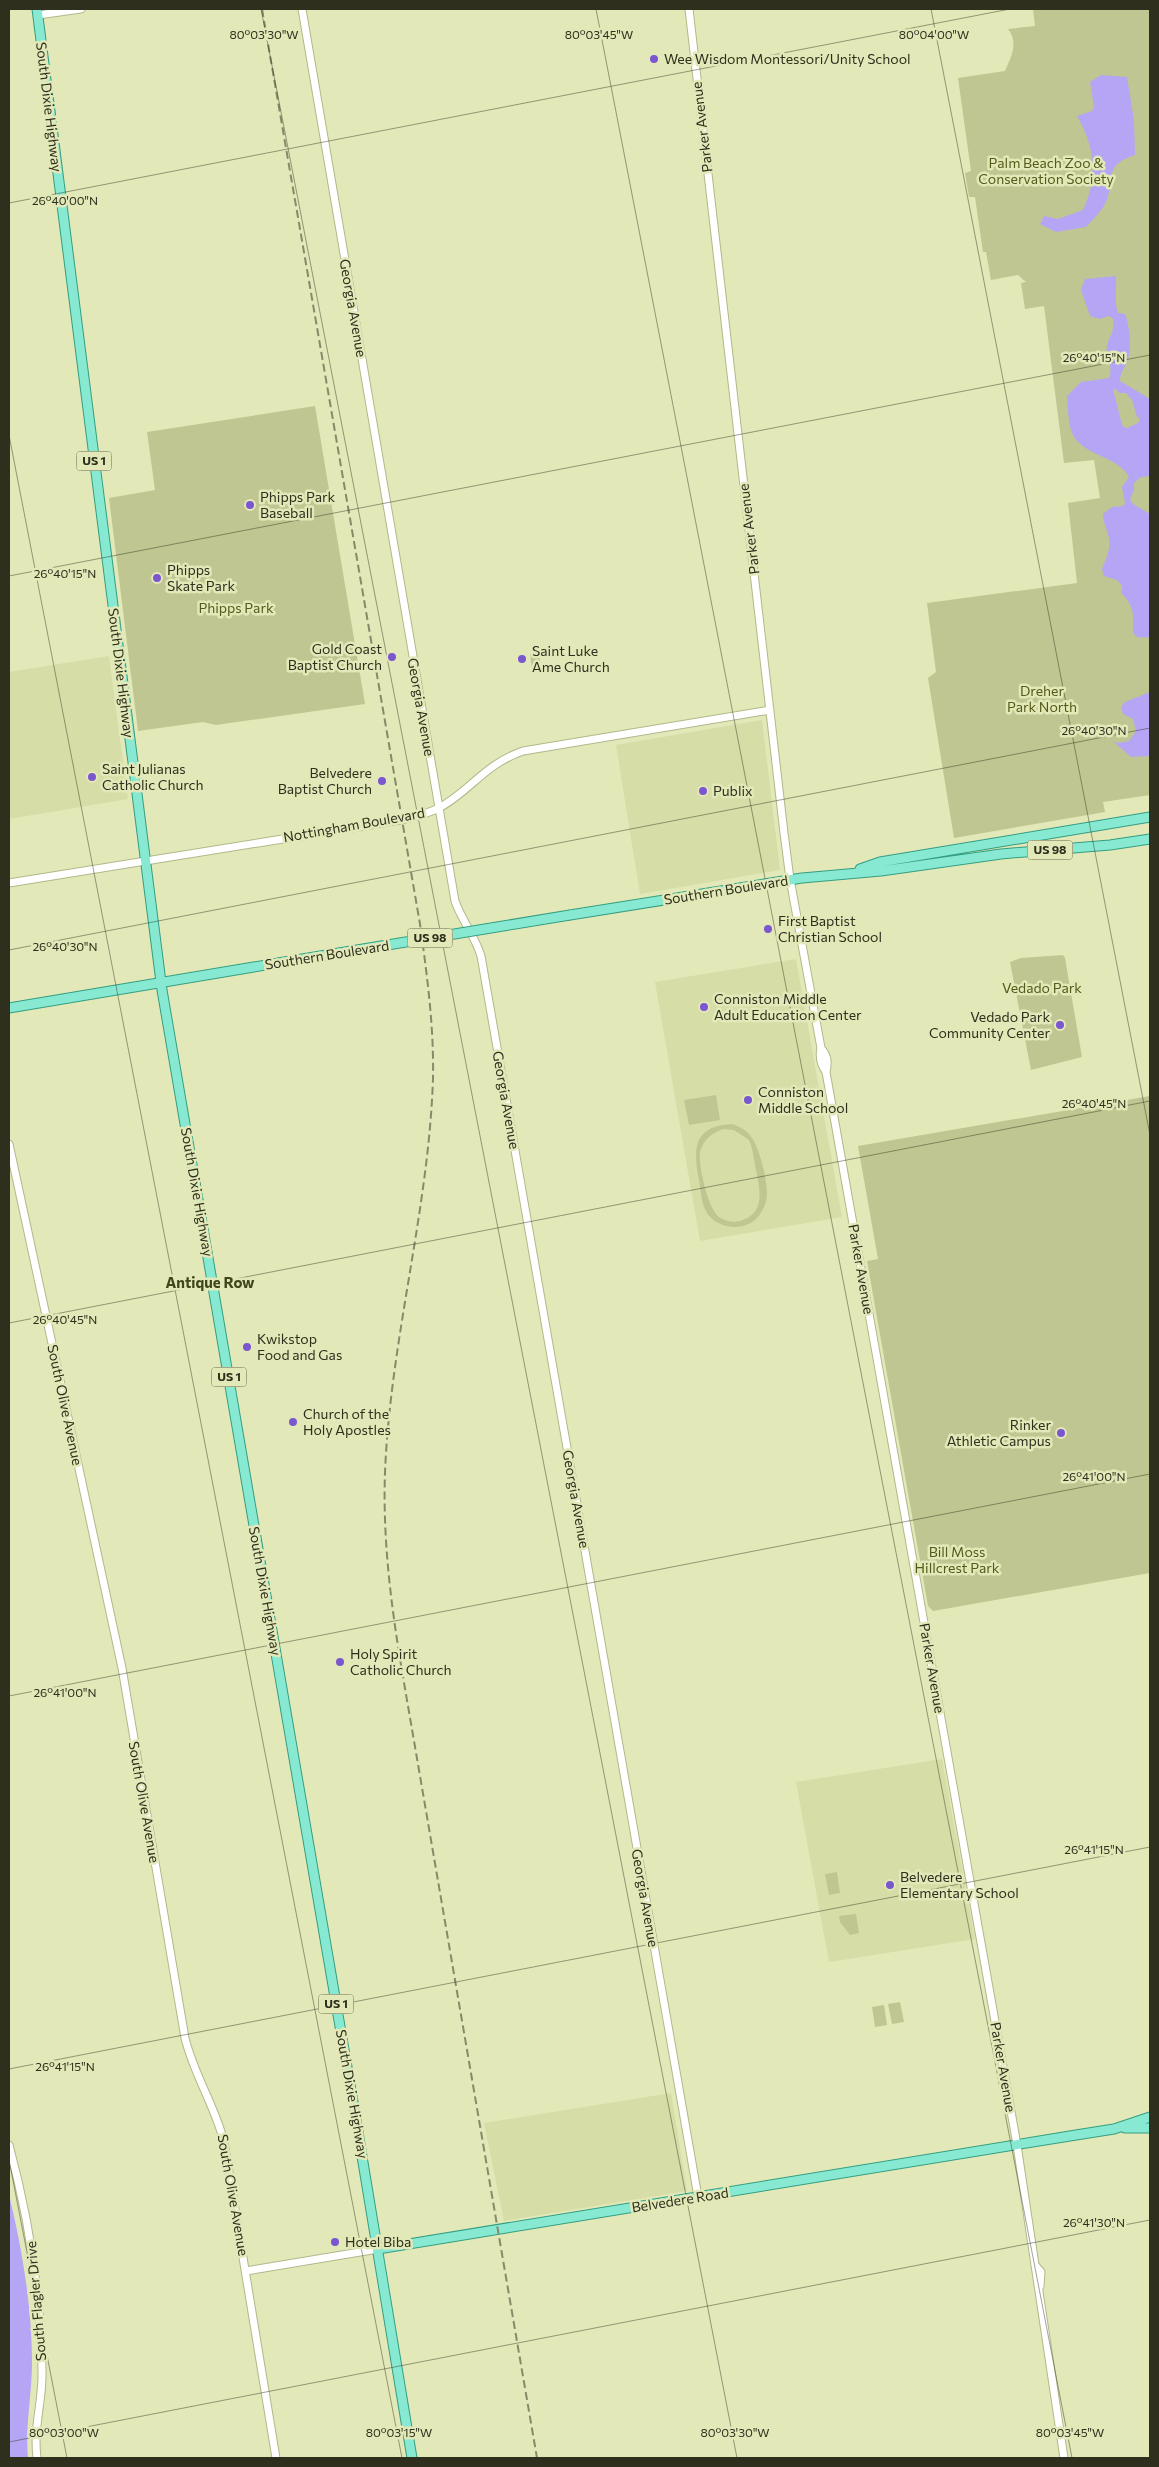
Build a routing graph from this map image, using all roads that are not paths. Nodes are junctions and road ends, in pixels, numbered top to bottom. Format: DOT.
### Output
graph roads {
  1 [pos="81,9"];
  2 [pos="302,9"];
  3 [pos="689,9"];
  4 [pos="37,12"];
  5 [pos="770,710"];
  6 [pos="439,808"];
  7 [pos="1150,817"];
  8 [pos="1072,829"];
  9 [pos="1047,834"];
  10 [pos="1150,839"];
  11 [pos="978,846"];
  12 [pos="1049,850"];
  13 [pos="1020,852"];
  14 [pos="145,860"];
  15 [pos="951,860"];
  16 [pos="852,872"];
  17 [pos="790,879"];
  18 [pos="9,883"];
  19 [pos="161,983"];
  20 [pos="9,1008"];
  21 [pos="9,1144"];
  22 [pos="1150,2117"];
  23 [pos="1114,2128"];
  24 [pos="1150,2128"];
  25 [pos="9,2145"];
  26 [pos="1017,2145"];
  27 [pos="698,2197"];
  28 [pos="378,2249"];
  29 [pos="246,2271"];
  30 [pos="37,2458"];
  31 [pos="276,2458"];
  32 [pos="412,2458"];
  33 [pos="1064,2458"];
  1 -- 4 [label="street"];
  2 -- 6 [label="street, Georgia Avenue"];
  3 -- 5 [label="street, Parker Avenue"];
  4 -- 14 [label="main road, South Dixie Highway / US 1"];
  5 -- 6 [label="street, Nottingham Boulevard"];
  5 -- 17 [label="street, Parker Avenue"];
  6 -- 14 [label="street, Nottingham Boulevard"];
  6 -- 27 [label="street, Georgia Avenue"];
  7 -- 8 [label="main road, Southern Boulevard / US 98"];
  8 -- 9 [label="main road, Southern Boulevard / US 98"];
  8 -- 12 [label="main road"];
  9 -- 11 [label="main road, Southern Boulevard / US 98"];
  9 -- 13 [label="main road"];
  10 -- 12 [label="main road, Southern Boulevard / US 98"];
  11 -- 15 [label="main road"];
  11 -- 16 [label="main road, Southern Boulevard / US 98"];
  12 -- 13 [label="main road, Southern Boulevard / US 98"];
  13 -- 15 [label="main road, Southern Boulevard / US 98"];
  14 -- 18 [label="street, Nottingham Boulevard"];
  14 -- 19 [label="main road, South Dixie Highway / US 1"];
  15 -- 16 [label="main road, Southern Boulevard / US 98"];
  16 -- 17 [label="main road, Southern Boulevard / US 98"];
  17 -- 19 [label="main road, Southern Boulevard / US 98, bridge"];
  17 -- 26 [label="street, Parker Avenue"];
  19 -- 20 [label="main road, Southern Boulevard / US 98"];
  19 -- 28 [label="main road, South Dixie Highway / US 1"];
  21 -- 29 [label="street, South Olive Avenue"];
  22 -- 23 [label="main road, Belvedere Road"];
  23 -- 24 [label="main road, Belvedere Road"];
  23 -- 26 [label="main road, Belvedere Road"];
  25 -- 30 [label="street, South Flagler Drive"];
  26 -- 27 [label="main road, Belvedere Road"];
  26 -- 33 [label="street, Parker Avenue"];
  27 -- 28 [label="main road, Belvedere Road"];
  28 -- 29 [label="street, Belvedere Road"];
  28 -- 32 [label="main road, South Dixie Highway / US 1"];
  29 -- 31 [label="street, South Olive Avenue"];
}
